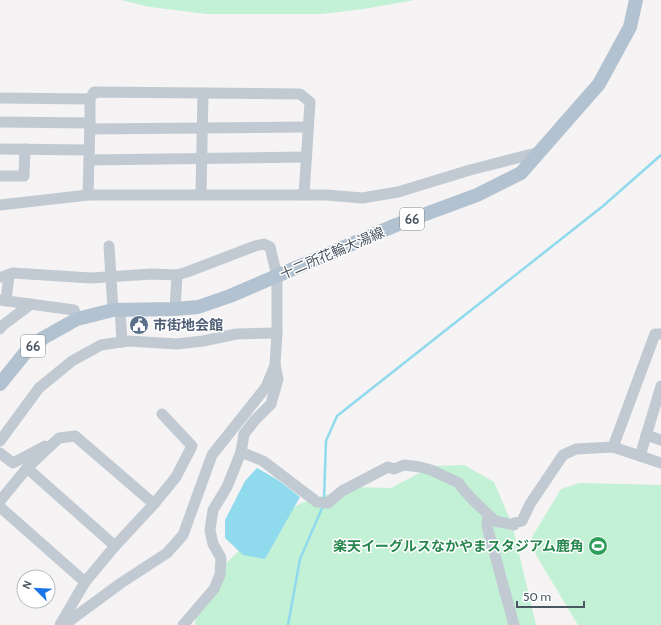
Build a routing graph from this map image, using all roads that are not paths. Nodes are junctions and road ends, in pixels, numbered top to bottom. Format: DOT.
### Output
graph roads {
  1 [pos="636,0"];
  2 [pos="203,93"];
  3 [pos="0,98"];
  4 [pos="90,98"];
  5 [pos="0,122"];
  6 [pos="90,126"];
  7 [pos="308,127"];
  8 [pos="202,128"];
  9 [pos="0,149"];
  10 [pos="25,149"];
  11 [pos="540,152"];
  12 [pos="89,155"];
  13 [pos="306,157"];
  14 [pos="202,158"];
  15 [pos="0,176"];
  16 [pos="201,194"];
  17 [pos="88,195"];
  18 [pos="304,195"];
  19 [pos="0,205"];
  20 [pos="109,246"];
  21 [pos="177,274"];
  22 [pos="7,275"];
  23 [pos="110,276"];
  24 [pos="277,276"];
  25 [pos="3,301"];
  26 [pos="32,304"];
  27 [pos="116,309"];
  28 [pos="175,309"];
  29 [pos="77,319"];
  30 [pos="0,329"];
  31 [pos="277,333"];
  32 [pos="661,334"];
  33 [pos="122,342"];
  34 [pos="275,365"];
  35 [pos="0,384"];
  36 [pos="661,386"];
  37 [pos="162,414"];
  38 [pos="646,435"];
  39 [pos="59,438"];
  40 [pos="0,440"];
  41 [pos="661,440"];
  42 [pos="613,447"];
  43 [pos="241,452"];
  44 [pos="0,453"];
  45 [pos="640,456"];
  46 [pos="661,463"];
  47 [pos="27,468"];
  48 [pos="0,501"];
  49 [pos="154,504"];
  50 [pos="0,507"];
  51 [pos="488,514"];
  52 [pos="115,546"];
  53 [pos="85,582"];
  54 [pos="60,625"];
  55 [pos="183,625"];
  56 [pos="514,625"];
  1 -- 11 [label="main road, 十二所花輪大湯線 / 66"];
  2 -- 4 [label="street"];
  2 -- 7 [label="street"];
  2 -- 8 [label="street"];
  3 -- 4 [label="street"];
  4 -- 6 [label="street"];
  5 -- 6 [label="street"];
  6 -- 8 [label="street"];
  6 -- 12 [label="street"];
  7 -- 8 [label="street"];
  7 -- 13 [label="street"];
  8 -- 14 [label="street"];
  9 -- 10 [label="street"];
  10 -- 12 [label="street"];
  10 -- 15 [label="street"];
  11 -- 18 [label="street"];
  11 -- 24 [label="main road, 十二所花輪大湯線 / 66"];
  12 -- 14 [label="street"];
  12 -- 17 [label="street"];
  13 -- 14 [label="street"];
  13 -- 18 [label="street"];
  14 -- 16 [label="street"];
  16 -- 17 [label="street"];
  16 -- 18 [label="street"];
  17 -- 19 [label="street"];
  20 -- 23 [label="street"];
  21 -- 23 [label="street"];
  21 -- 24 [label="street"];
  21 -- 28 [label="street"];
  22 -- 23 [label="street"];
  22 -- 25 [label="street"];
  23 -- 27 [label="street"];
  24 -- 28 [label="main road, 十二所花輪大湯線 / 66"];
  24 -- 31 [label="street"];
  25 -- 26 [label="street"];
  26 -- 29 [label="street"];
  26 -- 30 [label="street"];
  27 -- 28 [label="main road, 十二所花輪大湯線 / 66"];
  27 -- 29 [label="main road, 十二所花輪大湯線 / 66"];
  27 -- 33 [label="street"];
  29 -- 35 [label="main road, 十二所花輪大湯線 / 66"];
  31 -- 33 [label="street"];
  31 -- 34 [label="street"];
  32 -- 42 [label="street"];
  33 -- 40 [label="street"];
  34 -- 43 [label="street"];
  34 -- 54 [label="street"];
  36 -- 38 [label="street"];
  37 -- 49 [label="street"];
  38 -- 41 [label="street"];
  38 -- 45 [label="street"];
  39 -- 44 [label="street"];
  39 -- 47 [label="street"];
  39 -- 49 [label="street"];
  42 -- 45 [label="street"];
  42 -- 51 [label="street"];
  43 -- 51 [label="street"];
  43 -- 55 [label="street"];
  45 -- 46 [label="street"];
  47 -- 48 [label="street"];
  47 -- 52 [label="street"];
  49 -- 52 [label="street"];
  50 -- 53 [label="street"];
  51 -- 56 [label="street"];
  52 -- 53 [label="street"];
  53 -- 54 [label="street"];
}
